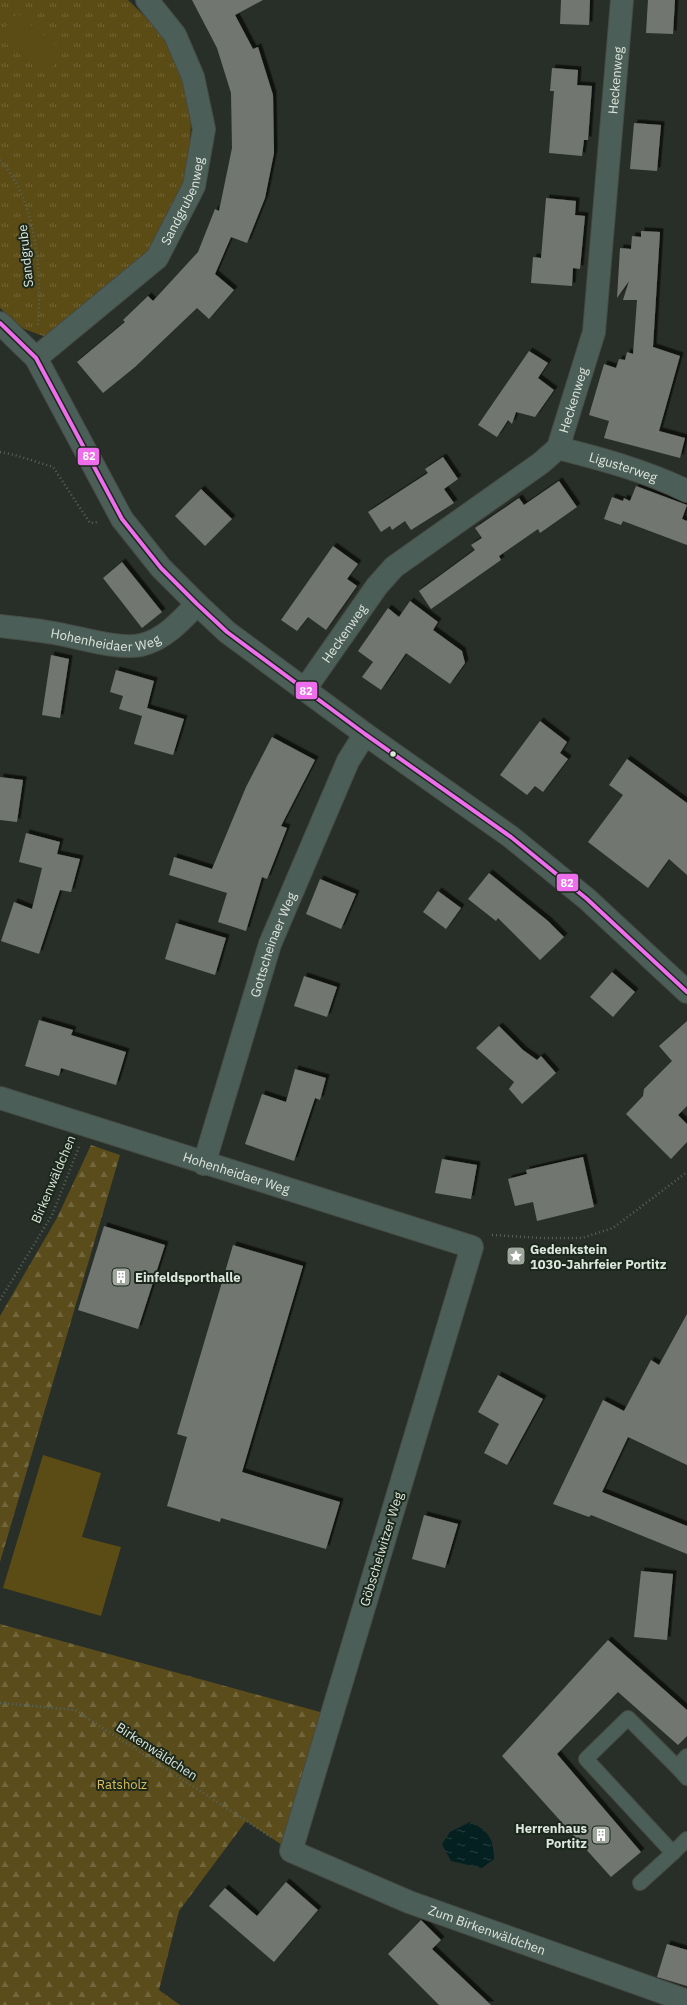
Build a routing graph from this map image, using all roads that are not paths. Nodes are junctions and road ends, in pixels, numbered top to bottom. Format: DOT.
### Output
graph roads {
  1 [pos="147,0"];
  2 [pos="622,0"];
  3 [pos="0,323"];
  4 [pos="36,358"];
  5 [pos="558,448"];
  6 [pos="687,491"];
  7 [pos="197,604"];
  8 [pos="0,626"];
  9 [pos="304,689"];
  10 [pos="365,734"];
  11 [pos="687,992"];
  12 [pos="0,1098"];
  13 [pos="204,1164"];
  14 [pos="472,1247"];
  15 [pos="687,1756"];
  16 [pos="677,1767"];
  17 [pos="687,1778"];
  18 [pos="687,1839"];
  19 [pos="291,1851"];
  20 [pos="673,1853"];
  21 [pos="640,1883"];
  22 [pos="687,2001"];
  1 -- 4 [label="street, Sandgrubenweg"];
  2 -- 5 [label="street, Heckenweg"];
  3 -- 4 [label="street"];
  4 -- 7 [label="street"];
  5 -- 6 [label="street, Ligusterweg"];
  5 -- 9 [label="street, Heckenweg"];
  7 -- 8 [label="street, Hohenheidaer Weg"];
  7 -- 9 [label="street"];
  9 -- 10 [label="street"];
  10 -- 11 [label="street"];
  10 -- 13 [label="street, Gottscheinaer Weg"];
  12 -- 13 [label="street, Hohenheidaer Weg"];
  13 -- 14 [label="street, Hohenheidaer Weg"];
  14 -- 19 [label="street, Göbschelwitzer Weg"];
  15 -- 16 [label="lane"];
  16 -- 17 [label="lane"];
  16 -- 20 [label="lane"];
  18 -- 20 [label="lane"];
  19 -- 22 [label="street, Zum Birkenwäldchen"];
  20 -- 21 [label="lane"];
}
